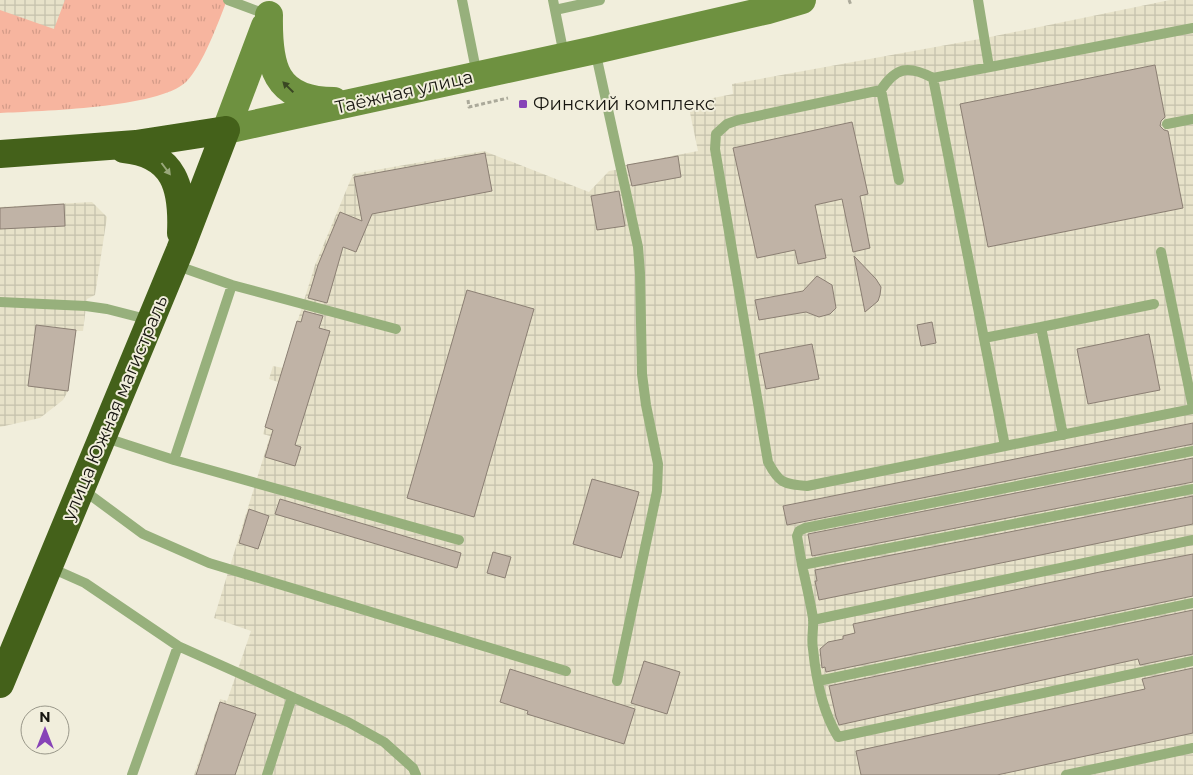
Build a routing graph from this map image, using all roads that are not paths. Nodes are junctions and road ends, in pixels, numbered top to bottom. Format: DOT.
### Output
graph roads {
  1 [pos="228,0"];
  2 [pos="462,0"];
  3 [pos="600,0"];
  4 [pos="802,0"];
  5 [pos="978,0"];
  6 [pos="554,5"];
  7 [pos="767,5"];
  8 [pos="272,7"];
  9 [pos="1193,30"];
  10 [pos="595,50"];
  11 [pos="564,56"];
  12 [pos="989,67"];
  13 [pos="477,75"];
  14 [pos="933,78"];
  15 [pos="880,90"];
  16 [pos="368,100"];
  17 [pos="1193,119"];
  18 [pos="1167,124"];
  19 [pos="226,130"];
  20 [pos="107,147"];
  21 [pos="0,154"];
  22 [pos="899,180"];
  23 [pos="1161,252"];
  24 [pos="177,258"];
  25 [pos="232,285"];
  26 [pos="0,302"];
  27 [pos="1154,304"];
  28 [pos="151,321"];
  29 [pos="1041,327"];
  30 [pos="396,330"];
  31 [pos="984,338"];
  32 [pos="1193,408"];
  33 [pos="1063,435"];
  34 [pos="102,436"];
  35 [pos="1005,446"];
  36 [pos="1193,451"];
  37 [pos="174,460"];
  38 [pos="81,489"];
  39 [pos="1193,489"];
  40 [pos="459,540"];
  41 [pos="1193,540"];
  42 [pos="802,565"];
  43 [pos="48,567"];
  44 [pos="1193,603"];
  45 [pos="813,620"];
  46 [pos="178,646"];
  47 [pos="1193,661"];
  48 [pos="566,671"];
  49 [pos="617,681"];
  50 [pos="818,681"];
  51 [pos="0,684"];
  52 [pos="292,697"];
  53 [pos="1193,748"];
  54 [pos="132,775"];
  55 [pos="267,775"];
  56 [pos="416,775"];
  57 [pos="1066,775"];
  1 -- 8 [label="lane"];
  2 -- 13 [label="lane"];
  3 -- 6 [label="lane"];
  4 -- 7 [label="street, Таёжная улица"];
  5 -- 12 [label="lane"];
  6 -- 11 [label="lane"];
  7 -- 10 [label="street, Таёжная улица"];
  16 -- 8 [label="street, one-way"];
  8 -- 19 [label="street"];
  9 -- 12 [label="lane"];
  10 -- 11 [label="street, Таёжная улица"];
  10 -- 49 [label="lane"];
  11 -- 13 [label="street, Таёжная улица"];
  12 -- 14 [label="lane"];
  13 -- 16 [label="street, Таёжная улица"];
  14 -- 15 [label="lane"];
  14 -- 31 [label="lane"];
  15 -- 22 [label="lane"];
  15 -- 35 [label="lane"];
  16 -- 19 [label="street, Таёжная улица"];
  17 -- 18 [label="lane"];
  19 -- 20 [label="highway, Таёжная улица"];
  19 -- 24 [label="highway, улица Южная магистраль"];
  20 -- 21 [label="highway, Таёжная улица"];
  20 -- 24 [label="highway, one-way"];
  23 -- 32 [label="lane"];
  24 -- 25 [label="lane"];
  24 -- 28 [label="highway, улица Южная магистраль"];
  25 -- 30 [label="lane"];
  25 -- 37 [label="lane"];
  26 -- 28 [label="lane"];
  27 -- 29 [label="lane"];
  28 -- 34 [label="highway, улица Южная магистраль"];
  29 -- 31 [label="lane"];
  29 -- 33 [label="lane"];
  31 -- 35 [label="lane"];
  32 -- 33 [label="lane"];
  33 -- 35 [label="lane"];
  34 -- 37 [label="lane"];
  34 -- 38 [label="highway, улица Южная магистраль"];
  36 -- 42 [label="lane"];
  37 -- 40 [label="lane"];
  38 -- 43 [label="highway, улица Южная магистраль"];
  38 -- 48 [label="lane"];
  39 -- 42 [label="lane"];
  41 -- 45 [label="lane"];
  42 -- 45 [label="lane"];
  43 -- 46 [label="lane"];
  43 -- 51 [label="highway, улица Южная магистраль"];
  44 -- 50 [label="lane"];
  45 -- 50 [label="lane"];
  46 -- 52 [label="lane"];
  46 -- 54 [label="lane"];
  47 -- 50 [label="lane"];
  52 -- 55 [label="lane"];
  52 -- 56 [label="lane"];
  53 -- 57 [label="lane"];
}
